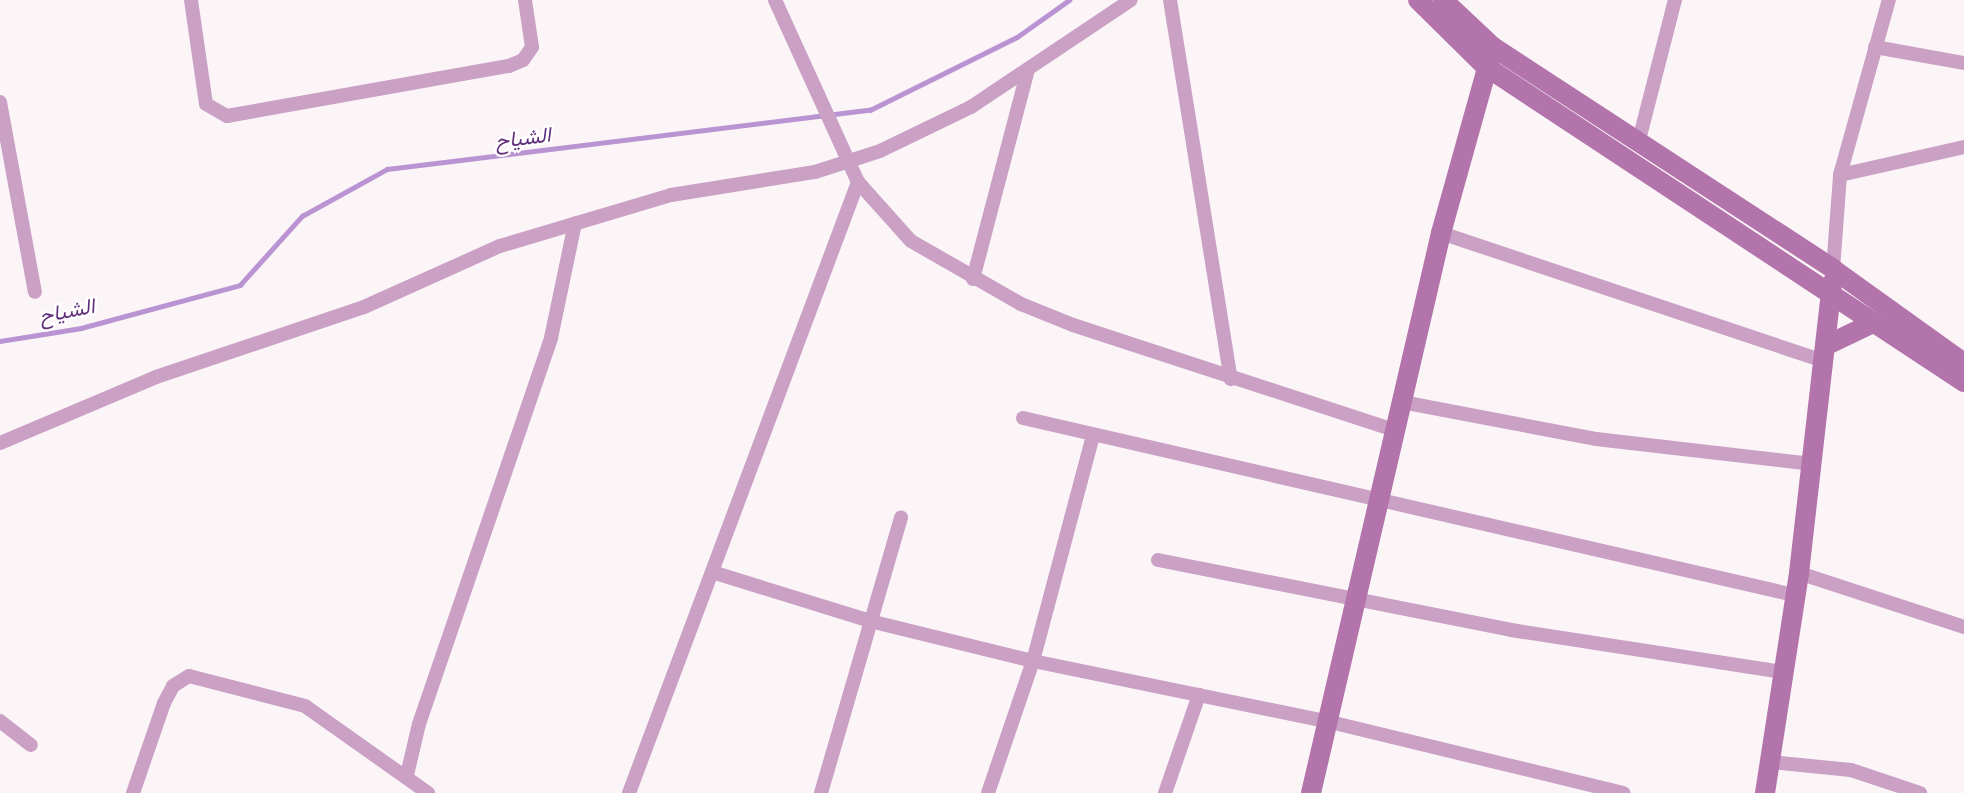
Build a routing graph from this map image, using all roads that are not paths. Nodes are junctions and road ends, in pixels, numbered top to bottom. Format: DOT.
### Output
graph roads {
  1 [pos="191,0"];
  2 [pos="525,0"];
  3 [pos="775,0"];
  4 [pos="1131,0"];
  5 [pos="1170,0"];
  6 [pos="1418,0"];
  7 [pos="1443,0"];
  8 [pos="1675,0"];
  9 [pos="1889,0"];
  10 [pos="1493,47"];
  11 [pos="1875,47"];
  12 [pos="1964,63"];
  13 [pos="1485,66"];
  14 [pos="1028,73"];
  15 [pos="0,102"];
  16 [pos="1639,141"];
  17 [pos="1964,147"];
  18 [pos="848,162"];
  19 [pos="1840,175"];
  20 [pos="858,182"];
  21 [pos="575,223"];
  22 [pos="1441,232"];
  23 [pos="1833,269"];
  24 [pos="973,279"];
  25 [pos="35,292"];
  26 [pos="1832,293"];
  27 [pos="1873,323"];
  28 [pos="1826,353"];
  29 [pos="1964,363"];
  30 [pos="1231,379"];
  31 [pos="1964,382"];
  32 [pos="1402,402"];
  33 [pos="1023,418"];
  34 [pos="1395,430"];
  35 [pos="1093,436"];
  36 [pos="0,443"];
  37 [pos="1811,464"];
  38 [pos="1378,502"];
  39 [pos="900,517"];
  40 [pos="1158,560"];
  41 [pos="712,572"];
  42 [pos="1799,573"];
  43 [pos="1794,595"];
  44 [pos="1357,598"];
  45 [pos="874,622"];
  46 [pos="1964,627"];
  47 [pos="1033,661"];
  48 [pos="1783,672"];
  49 [pos="1199,695"];
  50 [pos="0,721"];
  51 [pos="1326,721"];
  52 [pos="31,745"];
  53 [pos="1771,762"];
  54 [pos="407,775"];
  55 [pos="133,793"];
  56 [pos="428,793"];
  57 [pos="629,793"];
  58 [pos="821,793"];
  59 [pos="988,793"];
  60 [pos="1165,793"];
  61 [pos="1311,793"];
  62 [pos="1623,793"];
  63 [pos="1765,793"];
  64 [pos="1920,793"];
  1 -- 2 [label="street"];
  3 -- 18 [label="street"];
  4 -- 14 [label="street"];
  5 -- 30 [label="street"];
  6 -- 13 [label="main road"];
  7 -- 10 [label="main road"];
  8 -- 16 [label="street"];
  9 -- 11 [label="street"];
  10 -- 13 [label="main road"];
  10 -- 16 [label="main road"];
  11 -- 12 [label="street"];
  11 -- 19 [label="street"];
  13 -- 22 [label="main road"];
  13 -- 26 [label="main road"];
  14 -- 18 [label="street"];
  14 -- 24 [label="street"];
  15 -- 25 [label="street"];
  16 -- 23 [label="main road"];
  17 -- 19 [label="street"];
  18 -- 20 [label="street"];
  18 -- 21 [label="street"];
  19 -- 23 [label="street"];
  20 -- 24 [label="street"];
  20 -- 41 [label="street"];
  21 -- 36 [label="street"];
  21 -- 54 [label="street"];
  22 -- 28 [label="street"];
  22 -- 32 [label="main road"];
  23 -- 26 [label="main road"];
  23 -- 29 [label="main road"];
  24 -- 30 [label="street"];
  26 -- 27 [label="main road"];
  26 -- 28 [label="main road"];
  27 -- 28 [label="main road"];
  27 -- 31 [label="main road"];
  28 -- 37 [label="main road"];
  30 -- 34 [label="street"];
  32 -- 34 [label="main road"];
  32 -- 37 [label="street"];
  33 -- 35 [label="street"];
  34 -- 38 [label="main road"];
  35 -- 38 [label="street"];
  35 -- 47 [label="street"];
  37 -- 42 [label="main road"];
  38 -- 43 [label="street"];
  38 -- 44 [label="main road"];
  39 -- 45 [label="street"];
  40 -- 44 [label="street"];
  41 -- 45 [label="street"];
  41 -- 57 [label="street"];
  42 -- 43 [label="main road"];
  42 -- 46 [label="street"];
  43 -- 48 [label="main road"];
  44 -- 48 [label="street"];
  44 -- 51 [label="main road"];
  45 -- 47 [label="street"];
  45 -- 58 [label="street"];
  47 -- 49 [label="street"];
  47 -- 59 [label="street"];
  48 -- 53 [label="main road"];
  49 -- 51 [label="street"];
  49 -- 60 [label="street"];
  50 -- 52 [label="street"];
  51 -- 61 [label="main road"];
  51 -- 62 [label="street"];
  53 -- 63 [label="main road"];
  53 -- 64 [label="street"];
  54 -- 55 [label="street"];
  54 -- 56 [label="street"];
}
